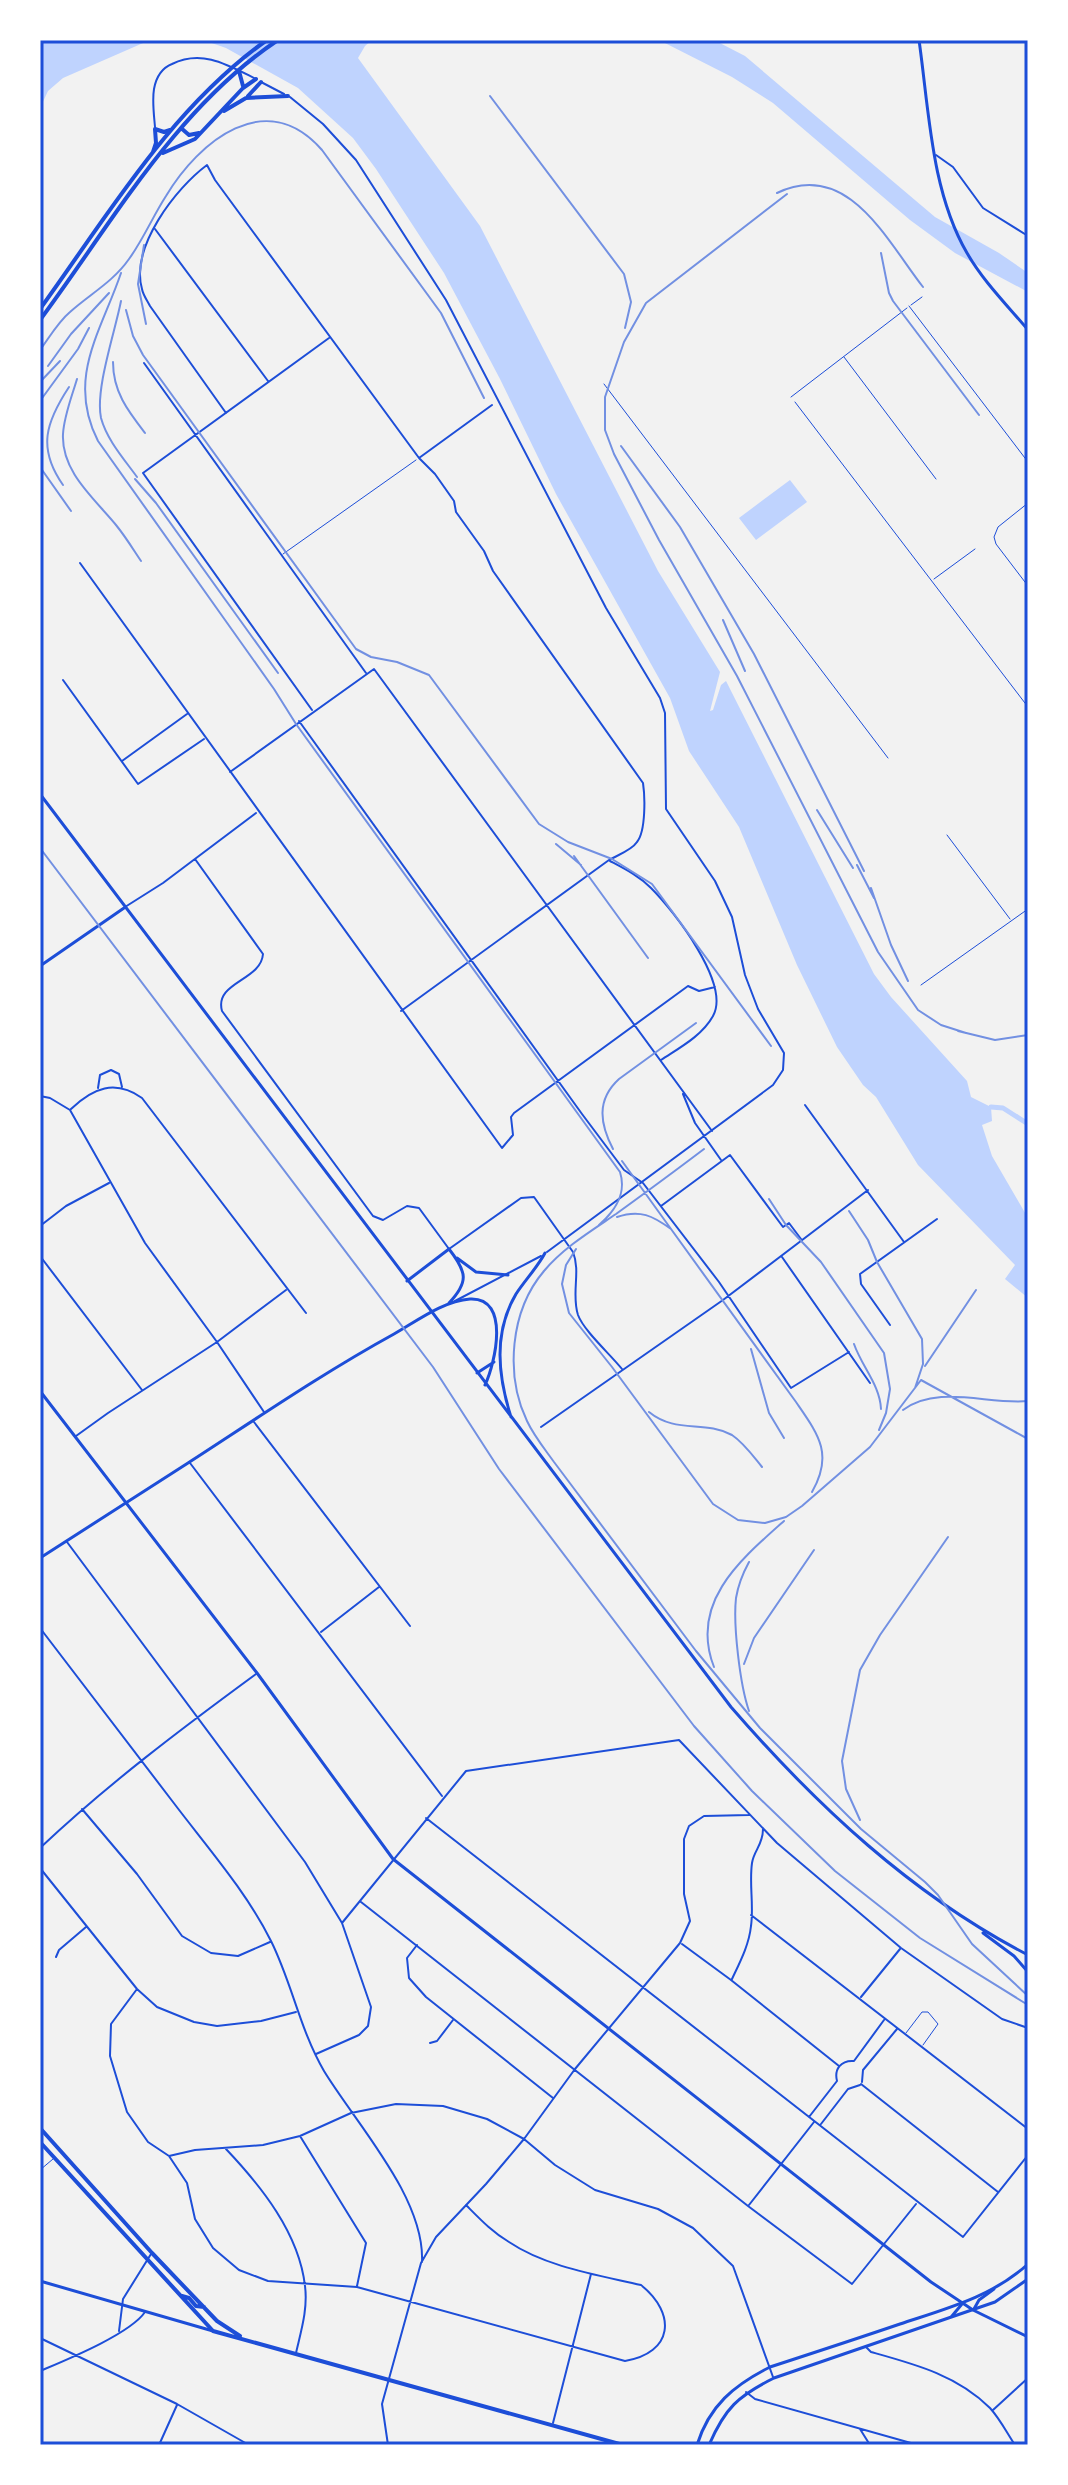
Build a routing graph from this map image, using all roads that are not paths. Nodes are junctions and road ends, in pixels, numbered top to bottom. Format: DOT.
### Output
graph roads {
  1 [pos="267,40"];
  2 [pos="278,40"];
  3 [pos="919,40"];
  4 [pos="239,71"];
  5 [pos="258,80"];
  6 [pos="243,88"];
  7 [pos="288,96"];
  8 [pos="246,98"];
  9 [pos="219,114"];
  10 [pos="181,128"];
  11 [pos="155,129"];
  12 [pos="172,129"];
  13 [pos="201,132"];
  14 [pos="153,154"];
  15 [pos="161,154"];
  16 [pos="936,155"];
  17 [pos="154,228"];
  18 [pos="1028,236"];
  19 [pos="922,297"];
  20 [pos="909,306"];
  21 [pos="40,309"];
  22 [pos="40,320"];
  23 [pos="1028,330"];
  24 [pos="331,337"];
  25 [pos="844,357"];
  26 [pos="144,363"];
  27 [pos="269,382"];
  28 [pos="604,384"];
  29 [pos="791,397"];
  30 [pos="795,402"];
  31 [pos="492,405"];
  32 [pos="226,413"];
  33 [pos="196,435"];
  34 [pos="419,458"];
  35 [pos="1028,462"];
  36 [pos="936,479"];
  37 [pos="1028,503"];
  38 [pos="975,549"];
  39 [pos="282,555"];
  40 [pos="80,563"];
  41 [pos="931,581"];
  42 [pos="1028,586"];
  43 [pos="367,674"];
  44 [pos="63,680"];
  45 [pos="1028,707"];
  46 [pos="312,711"];
  47 [pos="187,714"];
  48 [pos="299,721"];
  49 [pos="205,738"];
  50 [pos="888,758"];
  51 [pos="121,762"];
  52 [pos="229,772"];
  53 [pos="40,794"];
  54 [pos="257,812"];
  55 [pos="947,835"];
  56 [pos="195,859"];
  57 [pos="609,860"];
  58 [pos="548,907"];
  59 [pos="124,908"];
  60 [pos="1028,909"];
  61 [pos="1012,921"];
  62 [pos="472,961"];
  63 [pos="40,966"];
  64 [pos="921,985"];
  65 [pos="715,987"];
  66 [pos="401,1011"];
  67 [pos="634,1025"];
  68 [pos="660,1060"];
  69 [pos="559,1082"];
  70 [pos="122,1088"];
  71 [pos="680,1088"];
  72 [pos="99,1089"];
  73 [pos="40,1096"];
  74 [pos="805,1105"];
  75 [pos="70,1110"];
  76 [pos="712,1132"];
  77 [pos="722,1161"];
  78 [pos="110,1183"];
  79 [pos="643,1183"];
  80 [pos="868,1190"];
  81 [pos="660,1207"];
  82 [pos="937,1219"];
  83 [pos="40,1226"];
  84 [pos="565,1239"];
  85 [pos="802,1240"];
  86 [pos="904,1242"];
  87 [pos="449,1249"];
  88 [pos="545,1253"];
  89 [pos="454,1255"];
  90 [pos="40,1256"];
  91 [pos="781,1256"];
  92 [pos="508,1275"];
  93 [pos="407,1281"];
  94 [pos="287,1289"];
  95 [pos="727,1294"];
  96 [pos="446,1305"];
  97 [pos="306,1313"];
  98 [pos="890,1325"];
  99 [pos="217,1342"];
  100 [pos="849,1352"];
  101 [pos="494,1362"];
  102 [pos="622,1369"];
  103 [pos="476,1373"];
  104 [pos="870,1383"];
  105 [pos="485,1385"];
  106 [pos="142,1390"];
  107 [pos="40,1391"];
  108 [pos="264,1413"];
  109 [pos="512,1420"];
  110 [pos="253,1421"];
  111 [pos="541,1427"];
  112 [pos="76,1436"];
  113 [pos="189,1462"];
  114 [pos="127,1502"];
  115 [pos="66,1541"];
  116 [pos="40,1558"];
  117 [pos="380,1586"];
  118 [pos="410,1626"];
  119 [pos="40,1628"];
  120 [pos="320,1633"];
  121 [pos="257,1673"];
  122 [pos="199,1716"];
  123 [pos="140,1760"];
  124 [pos="443,1797"];
  125 [pos="82,1809"];
  126 [pos="750,1815"];
  127 [pos="426,1818"];
  128 [pos="763,1827"];
  129 [pos="40,1848"];
  130 [pos="393,1859"];
  131 [pos="40,1868"];
  132 [pos="361,1902"];
  133 [pos="751,1915"];
  134 [pos="342,1923"];
  135 [pos="87,1927"];
  136 [pos="978,1928"];
  137 [pos="272,1942"];
  138 [pos="680,1943"];
  139 [pos="417,1945"];
  140 [pos="901,1948"];
  141 [pos="1028,1955"];
  142 [pos="56,1957"];
  143 [pos="1028,1972"];
  144 [pos="731,1980"];
  145 [pos="642,1987"];
  146 [pos="137,1989"];
  147 [pos="861,1998"];
  148 [pos="297,2012"];
  149 [pos="453,2019"];
  150 [pos="885,2019"];
  151 [pos="897,2028"];
  152 [pos="1028,2028"];
  153 [pos="608,2029"];
  154 [pos="905,2034"];
  155 [pos="430,2043"];
  156 [pos="921,2047"];
  157 [pos="315,2054"];
  158 [pos="859,2065"];
  159 [pos="839,2066"];
  160 [pos="575,2069"];
  161 [pos="861,2084"];
  162 [pos="842,2085"];
  163 [pos="554,2099"];
  164 [pos="351,2113"];
  165 [pos="809,2118"];
  166 [pos="814,2122"];
  167 [pos="820,2126"];
  168 [pos="40,2128"];
  169 [pos="1028,2129"];
  170 [pos="300,2136"];
  171 [pos="524,2139"];
  172 [pos="40,2142"];
  173 [pos="226,2149"];
  174 [pos="61,2152"];
  175 [pos="1028,2155"];
  176 [pos="169,2156"];
  177 [pos="54,2158"];
  178 [pos="781,2164"];
  179 [pos="40,2170"];
  180 [pos="999,2192"];
  181 [pos="917,2203"];
  182 [pos="466,2205"];
  183 [pos="748,2206"];
  184 [pos="883,2245"];
  185 [pos="152,2253"];
  186 [pos="147,2261"];
  187 [pos="421,2263"];
  188 [pos="1028,2264"];
  189 [pos="592,2273"];
  190 [pos="1028,2279"];
  191 [pos="40,2281"];
  192 [pos="305,2285"];
  193 [pos="357,2287"];
  194 [pos="994,2289"];
  195 [pos="180,2295"];
  196 [pos="411,2302"];
  197 [pos="962,2304"];
  198 [pos="121,2305"];
  199 [pos="204,2307"];
  200 [pos="973,2310"];
  201 [pos="145,2312"];
  202 [pos="946,2320"];
  203 [pos="213,2331"];
  204 [pos="118,2332"];
  205 [pos="863,2337"];
  206 [pos="1028,2337"];
  207 [pos="40,2338"];
  208 [pos="245,2340"];
  209 [pos="866,2347"];
  210 [pos="573,2348"];
  211 [pos="296,2354"];
  212 [pos="75,2356"];
  213 [pos="770,2367"];
  214 [pos="40,2371"];
  215 [pos="774,2378"];
  216 [pos="1028,2378"];
  217 [pos="389,2379"];
  218 [pos="739,2383"];
  219 [pos="746,2392"];
  220 [pos="177,2404"];
  221 [pos="992,2411"];
  222 [pos="552,2425"];
  223 [pos="859,2429"];
  224 [pos="387,2439"];
  225 [pos="159,2445"];
  226 [pos="249,2445"];
  227 [pos="388,2445"];
  228 [pos="393,2445"];
  229 [pos="623,2445"];
  230 [pos="697,2445"];
  231 [pos="709,2445"];
  232 [pos="870,2445"];
  233 [pos="918,2445"];
  234 [pos="1015,2445"];
  1 -- 12 [label="main road"];
  2 -- 10 [label="main road"];
  3 -- 16 [label="main road"];
  4 -- 5 [label="street"];
  4 -- 6 [label="main road"];
  4 -- 11 [label="street"];
  5 -- 6 [label="main road"];
  5 -- 7 [label="street"];
  5 -- 8 [label="main road"];
  6 -- 9 [label="main road"];
  7 -- 8 [label="main road"];
  7 -- 76 [label="street"];
  8 -- 9 [label="main road"];
  9 -- 13 [label="main road"];
  10 -- 13 [label="main road"];
  10 -- 15 [label="main road"];
  11 -- 12 [label="main road"];
  11 -- 14 [label="main road"];
  12 -- 14 [label="main road"];
  13 -- 15 [label="main road"];
  14 -- 21 [label="main road"];
  15 -- 22 [label="main road"];
  16 -- 18 [label="street"];
  16 -- 23 [label="main road"];
  17 -- 24 [label="street"];
  17 -- 27 [label="street"];
  17 -- 32 [label="street"];
  19 -- 20 [label="lane"];
  20 -- 25 [label="lane"];
  20 -- 35 [label="lane"];
  24 -- 27 [label="street"];
  24 -- 34 [label="street"];
  25 -- 29 [label="lane"];
  25 -- 36 [label="lane"];
  26 -- 33 [label="street"];
  27 -- 32 [label="street"];
  28 -- 50 [label="lane"];
  30 -- 41 [label="lane"];
  31 -- 34 [label="street"];
  32 -- 33 [label="street"];
  33 -- 39 [label="street"];
  33 -- 46 [label="street"];
  34 -- 39 [label="lane"];
  34 -- 57 [label="street"];
  37 -- 42 [label="lane"];
  38 -- 41 [label="lane"];
  39 -- 43 [label="street"];
  40 -- 47 [label="street"];
  41 -- 45 [label="lane"];
  43 -- 46 [label="street"];
  43 -- 58 [label="street"];
  44 -- 51 [label="street"];
  46 -- 48 [label="street"];
  47 -- 49 [label="street"];
  47 -- 51 [label="street"];
  48 -- 52 [label="street"];
  48 -- 62 [label="street"];
  49 -- 51 [label="street"];
  49 -- 52 [label="street"];
  52 -- 54 [label="street"];
  53 -- 59 [label="main road"];
  54 -- 56 [label="street"];
  54 -- 66 [label="street"];
  55 -- 61 [label="lane"];
  56 -- 59 [label="street"];
  56 -- 87 [label="street"];
  57 -- 58 [label="street"];
  57 -- 65 [label="street"];
  58 -- 62 [label="street"];
  58 -- 67 [label="street"];
  59 -- 63 [label="main road"];
  59 -- 93 [label="main road"];
  60 -- 61 [label="lane"];
  61 -- 64 [label="lane"];
  62 -- 66 [label="street"];
  62 -- 69 [label="street"];
  65 -- 67 [label="street"];
  65 -- 68 [label="street"];
  66 -- 69 [label="street"];
  67 -- 68 [label="street"];
  67 -- 69 [label="street"];
  68 -- 71 [label="street"];
  69 -- 79 [label="street"];
  70 -- 72 [label="street"];
  70 -- 72 [label="street"];
  70 -- 94 [label="street"];
  71 -- 76 [label="street"];
  71 -- 77 [label="street"];
  72 -- 75 [label="street"];
  73 -- 75 [label="street"];
  74 -- 80 [label="street"];
  75 -- 78 [label="street"];
  76 -- 79 [label="street"];
  77 -- 81 [label="street"];
  77 -- 85 [label="street"];
  78 -- 83 [label="street"];
  78 -- 99 [label="street"];
  79 -- 81 [label="street"];
  79 -- 84 [label="street"];
  80 -- 85 [label="street"];
  80 -- 86 [label="street"];
  81 -- 95 [label="street"];
  82 -- 86 [label="street"];
  84 -- 87 [label="street"];
  84 -- 88 [label="street"];
  84 -- 102 [label="street"];
  85 -- 91 [label="street"];
  86 -- 98 [label="street"];
  87 -- 89 [label="main road"];
  87 -- 93 [label="main road"];
  88 -- 92 [label="street"];
  88 -- 109 [label="main road"];
  89 -- 92 [label="main road"];
  89 -- 96 [label="main road"];
  90 -- 106 [label="street"];
  91 -- 95 [label="street"];
  91 -- 100 [label="street"];
  92 -- 96 [label="street"];
  93 -- 103 [label="main road"];
  94 -- 97 [label="street"];
  94 -- 99 [label="street"];
  95 -- 100 [label="street"];
  95 -- 102 [label="street"];
  96 -- 101 [label="main road"];
  96 -- 108 [label="main road"];
  99 -- 106 [label="street"];
  99 -- 108 [label="street"];
  100 -- 104 [label="street"];
  101 -- 103 [label="main road"];
  101 -- 105 [label="main road"];
  102 -- 111 [label="street"];
  103 -- 105 [label="main road"];
  105 -- 109 [label="main road"];
  106 -- 112 [label="street"];
  107 -- 112 [label="main road"];
  108 -- 110 [label="main road"];
  109 -- 136 [label="main road"];
  110 -- 113 [label="main road"];
  110 -- 117 [label="street"];
  112 -- 114 [label="main road"];
  113 -- 114 [label="main road"];
  113 -- 120 [label="street"];
  114 -- 115 [label="main road"];
  114 -- 121 [label="main road"];
  115 -- 116 [label="main road"];
  115 -- 122 [label="street"];
  117 -- 118 [label="street"];
  117 -- 120 [label="street"];
  119 -- 123 [label="street"];
  120 -- 124 [label="street"];
  121 -- 122 [label="street"];
  121 -- 130 [label="main road"];
  122 -- 123 [label="street"];
  122 -- 134 [label="street"];
  123 -- 125 [label="street"];
  123 -- 137 [label="street"];
  124 -- 126 [label="street"];
  124 -- 127 [label="street"];
  125 -- 129 [label="street"];
  125 -- 137 [label="street"];
  126 -- 128 [label="street"];
  126 -- 138 [label="street"];
  127 -- 130 [label="street"];
  127 -- 145 [label="street"];
  128 -- 133 [label="street"];
  128 -- 140 [label="street"];
  130 -- 132 [label="street"];
  130 -- 153 [label="main road"];
  131 -- 135 [label="street"];
  132 -- 134 [label="street"];
  132 -- 139 [label="street"];
  133 -- 144 [label="street"];
  133 -- 147 [label="street"];
  134 -- 157 [label="street"];
  135 -- 142 [label="street"];
  135 -- 146 [label="street"];
  136 -- 141 [label="main road"];
  136 -- 143 [label="main road"];
  137 -- 148 [label="street"];
  138 -- 144 [label="street"];
  138 -- 145 [label="street"];
  139 -- 149 [label="street"];
  139 -- 160 [label="street"];
  140 -- 147 [label="street"];
  140 -- 152 [label="street"];
  144 -- 159 [label="street"];
  145 -- 153 [label="street"];
  145 -- 165 [label="street"];
  146 -- 148 [label="street"];
  146 -- 176 [label="street"];
  147 -- 150 [label="street"];
  148 -- 157 [label="street"];
  149 -- 155 [label="street"];
  149 -- 163 [label="street"];
  150 -- 151 [label="street"];
  150 -- 158 [label="street"];
  151 -- 154 [label="street"];
  151 -- 158 [label="street"];
  153 -- 160 [label="street"];
  153 -- 178 [label="main road"];
  154 -- 156 [label="street"];
  154 -- 156 [label="lane"];
  156 -- 169 [label="street"];
  157 -- 164 [label="street"];
  158 -- 159 [label="street"];
  158 -- 161 [label="street"];
  159 -- 162 [label="street"];
  160 -- 163 [label="street"];
  160 -- 183 [label="street"];
  161 -- 162 [label="street"];
  161 -- 180 [label="street"];
  162 -- 165 [label="street"];
  162 -- 167 [label="street"];
  163 -- 171 [label="street"];
  164 -- 170 [label="street"];
  164 -- 171 [label="street"];
  164 -- 187 [label="street"];
  165 -- 166 [label="street"];
  166 -- 167 [label="street"];
  166 -- 178 [label="street"];
  167 -- 181 [label="street"];
  168 -- 174 [label="main road"];
  170 -- 173 [label="street"];
  170 -- 193 [label="street"];
  171 -- 182 [label="street"];
  171 -- 213 [label="street"];
  172 -- 177 [label="main road"];
  173 -- 176 [label="street"];
  173 -- 192 [label="street"];
  174 -- 177 [label="lane"];
  174 -- 185 [label="main road"];
  175 -- 180 [label="street"];
  176 -- 192 [label="street"];
  177 -- 179 [label="lane"];
  177 -- 186 [label="main road"];
  178 -- 183 [label="street"];
  178 -- 184 [label="main road"];
  180 -- 181 [label="street"];
  181 -- 184 [label="street"];
  182 -- 187 [label="street"];
  182 -- 189 [label="street"];
  183 -- 184 [label="street"];
  184 -- 197 [label="main road"];
  185 -- 186 [label="street"];
  185 -- 199 [label="main road"];
  186 -- 195 [label="main road"];
  186 -- 198 [label="street"];
  187 -- 196 [label="street"];
  188 -- 194 [label="main road"];
  189 -- 210 [label="street"];
  189 -- 210 [label="street"];
  190 -- 200 [label="main road"];
  191 -- 198 [label="main road"];
  192 -- 193 [label="street"];
  192 -- 211 [label="street"];
  193 -- 196 [label="street"];
  194 -- 197 [label="main road"];
  194 -- 200 [label="main road"];
  195 -- 199 [label="main road"];
  195 -- 203 [label="main road"];
  196 -- 210 [label="street"];
  196 -- 217 [label="street"];
  197 -- 200 [label="main road"];
  197 -- 202 [label="main road"];
  197 -- 205 [label="main road"];
  198 -- 201 [label="main road"];
  198 -- 204 [label="street"];
  199 -- 208 [label="main road"];
  200 -- 202 [label="main road"];
  200 -- 206 [label="main road"];
  201 -- 203 [label="main road"];
  201 -- 204 [label="street"];
  202 -- 209 [label="main road"];
  203 -- 208 [label="main road"];
  204 -- 212 [label="street"];
  205 -- 209 [label="main road"];
  205 -- 213 [label="main road"];
  207 -- 212 [label="street"];
  208 -- 211 [label="main road"];
  209 -- 215 [label="main road"];
  209 -- 221 [label="street"];
  210 -- 222 [label="street"];
  211 -- 217 [label="main road"];
  212 -- 214 [label="street"];
  212 -- 220 [label="street"];
  213 -- 215 [label="street"];
  213 -- 218 [label="main road"];
  215 -- 219 [label="main road"];
  216 -- 221 [label="street"];
  217 -- 222 [label="main road"];
  217 -- 224 [label="street"];
  218 -- 219 [label="main road"];
  218 -- 230 [label="main road"];
  219 -- 223 [label="street"];
  219 -- 231 [label="main road"];
  220 -- 225 [label="street"];
  220 -- 226 [label="street"];
  221 -- 234 [label="street"];
  222 -- 229 [label="main road"];
  223 -- 232 [label="street"];
  223 -- 233 [label="street"];
  224 -- 227 [label="street"];
  224 -- 228 [label="lane"];
}
